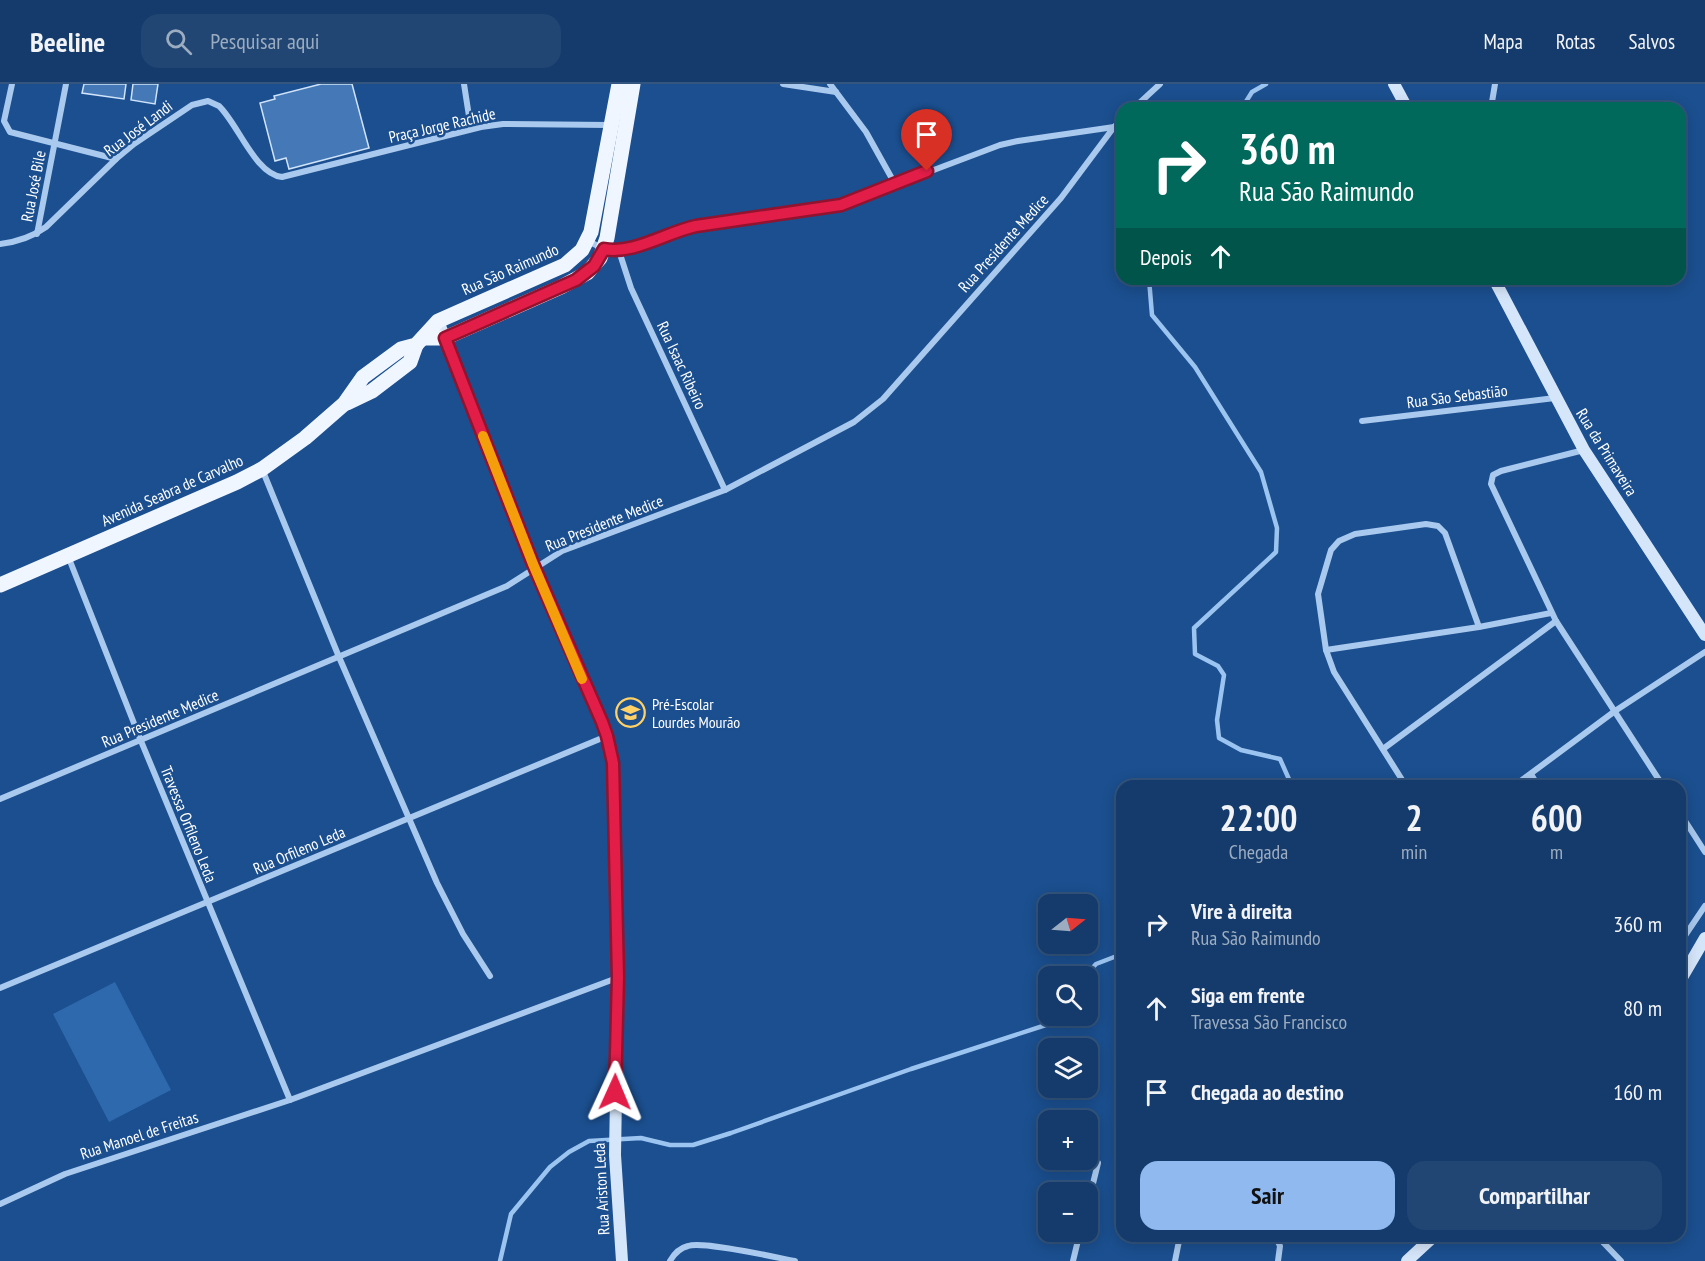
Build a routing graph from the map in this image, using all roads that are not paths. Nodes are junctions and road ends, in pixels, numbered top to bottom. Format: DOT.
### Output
graph roads {
  1 [pos="12,84"];
  2 [pos="66,84"];
  3 [pos="464,84"];
  4 [pos="619,84"];
  5 [pos="633,84"];
  6 [pos="783,84"];
  7 [pos="830,84"];
  8 [pos="1160,84"];
  9 [pos="1394,84"];
  10 [pos="1495,84"];
  11 [pos="836,92"];
  12 [pos="1140,102"];
  13 [pos="1404,102"];
  14 [pos="1492,102"];
  15 [pos="612,124"];
  16 [pos="1116,124"];
  17 [pos="1113,127"];
  18 [pos="471,129"];
  19 [pos="55,144"];
  20 [pos="116,159"];
  21 [pos="282,177"];
  22 [pos="895,184"];
  23 [pos="37,234"];
  24 [pos="588,240"];
  25 [pos="0,244"];
  26 [pos="611,250"];
  27 [pos="1497,285"];
  28 [pos="438,321"];
  29 [pos="445,338"];
  30 [pos="420,342"];
  31 [pos="1556,398"];
  32 [pos="1362,421"];
  33 [pos="1584,450"];
  34 [pos="262,469"];
  35 [pos="725,490"];
  36 [pos="68,556"];
  37 [pos="534,568"];
  38 [pos="0,585"];
  39 [pos="1551,613"];
  40 [pos="1556,621"];
  41 [pos="1479,627"];
  42 [pos="1705,635"];
  43 [pos="1326,650"];
  44 [pos="1705,652"];
  45 [pos="339,657"];
  46 [pos="1615,711"];
  47 [pos="607,736"];
  48 [pos="141,741"];
  49 [pos="1383,749"];
  50 [pos="1531,774"];
  51 [pos="1402,780"];
  52 [pos="1522,780"];
  53 [pos="1534,780"];
  54 [pos="1659,780"];
  55 [pos="0,799"];
  56 [pos="410,819"];
  57 [pos="1686,822"];
  58 [pos="1705,852"];
  59 [pos="207,903"];
  60 [pos="1705,906"];
  61 [pos="1686,934"];
  62 [pos="1705,938"];
  63 [pos="1686,971"];
  64 [pos="490,976"];
  65 [pos="618,977"];
  66 [pos="0,988"];
  67 [pos="290,1100"];
  68 [pos="0,1204"];
  69 [pos="1078,1242"];
  70 [pos="1179,1242"];
  71 [pos="1278,1242"];
  72 [pos="1428,1242"];
  73 [pos="1603,1242"];
  74 [pos="622,1261"];
  75 [pos="670,1261"];
  76 [pos="795,1261"];
  77 [pos="1073,1261"];
  78 [pos="1175,1261"];
  79 [pos="1278,1261"];
  80 [pos="1407,1261"];
  81 [pos="1621,1261"];
  1 -- 19 [label="street"];
  2 -- 19 [label="street, Rua José Bile"];
  3 -- 18 [label="street"];
  4 -- 15 [label="main road"];
  5 -- 26 [label="main road"];
  6 -- 11 [label="street"];
  7 -- 11 [label="street"];
  8 -- 12 [label="street"];
  9 -- 13 [label="street"];
  10 -- 14 [label="street"];
  11 -- 22 [label="street"];
  15 -- 18 [label="street, Praça Jorge Rachide"];
  15 -- 24 [label="main road"];
  16 -- 17 [label="street, Rua Presidente Medice"];
  17 -- 22 [label="street"];
  17 -- 35 [label="street, Rua Presidente Medice"];
  18 -- 21 [label="street, Praça Jorge Rachide"];
  19 -- 20 [label="street, Rua José Bile"];
  19 -- 23 [label="street, Rua José Bile"];
  20 -- 21 [label="street, Rua José Landi"];
  20 -- 23 [label="street, Rua José Landi"];
  22 -- 26 [label="street"];
  23 -- 25 [label="street, Rua José Landi"];
  24 -- 26 [label="street"];
  24 -- 28 [label="main road, Rua São Raimundo"];
  26 -- 29 [label="main road"];
  26 -- 35 [label="street, Rua Isaac Ribeiro"];
  27 -- 31 [label="street, Rua da Primaveira"];
  28 -- 29 [label="street, Rua Ariston Leda"];
  28 -- 30 [label="main road"];
  29 -- 30 [label="main road"];
  29 -- 37 [label="street, Rua Ariston Leda"];
  30 -- 34 [label="main road, Avenida Seabra de Carvalho"];
  31 -- 32 [label="street, Rua São Sebastião"];
  31 -- 33 [label="street, Rua da Primaveira"];
  33 -- 39 [label="street"];
  33 -- 42 [label="street, Rua da Primaveira"];
  34 -- 36 [label="main road, Avenida Seabra de Carvalho"];
  34 -- 45 [label="street"];
  35 -- 37 [label="street, Rua Presidente Medice"];
  36 -- 38 [label="main road, Avenida Seabra de Carvalho"];
  36 -- 48 [label="street, Travessa Orfileno Leda"];
  37 -- 45 [label="street, Rua Presidente Medice"];
  37 -- 47 [label="street, Rua Ariston Leda"];
  39 -- 40 [label="street"];
  39 -- 41 [label="street"];
  40 -- 46 [label="street"];
  40 -- 49 [label="street"];
  41 -- 43 [label="street"];
  41 -- 43 [label="street"];
  43 -- 49 [label="street"];
  44 -- 46 [label="street"];
  45 -- 48 [label="street, Rua Presidente Medice"];
  45 -- 56 [label="street"];
  46 -- 50 [label="street"];
  46 -- 54 [label="street"];
  47 -- 56 [label="street, Rua Orfileno Leda"];
  47 -- 65 [label="street, Rua Ariston Leda"];
  48 -- 55 [label="street, Rua Presidente Medice"];
  48 -- 59 [label="street, Travessa Orfileno Leda"];
  49 -- 51 [label="street"];
  50 -- 52 [label="street"];
  50 -- 53 [label="street"];
  56 -- 59 [label="street, Rua Orfileno Leda"];
  56 -- 64 [label="street"];
  57 -- 58 [label="street"];
  59 -- 66 [label="street, Rua Orfileno Leda"];
  59 -- 67 [label="street, Travessa Orfileno Leda"];
  60 -- 61 [label="street"];
  62 -- 63 [label="street"];
  65 -- 67 [label="street, Rua Manoel de Freitas"];
  65 -- 74 [label="street, Rua Ariston Leda"];
  67 -- 68 [label="street, Rua Manoel de Freitas"];
  69 -- 77 [label="street"];
  70 -- 78 [label="street"];
  71 -- 79 [label="street"];
  72 -- 80 [label="street"];
  73 -- 81 [label="street"];
  75 -- 76 [label="street"];
}
